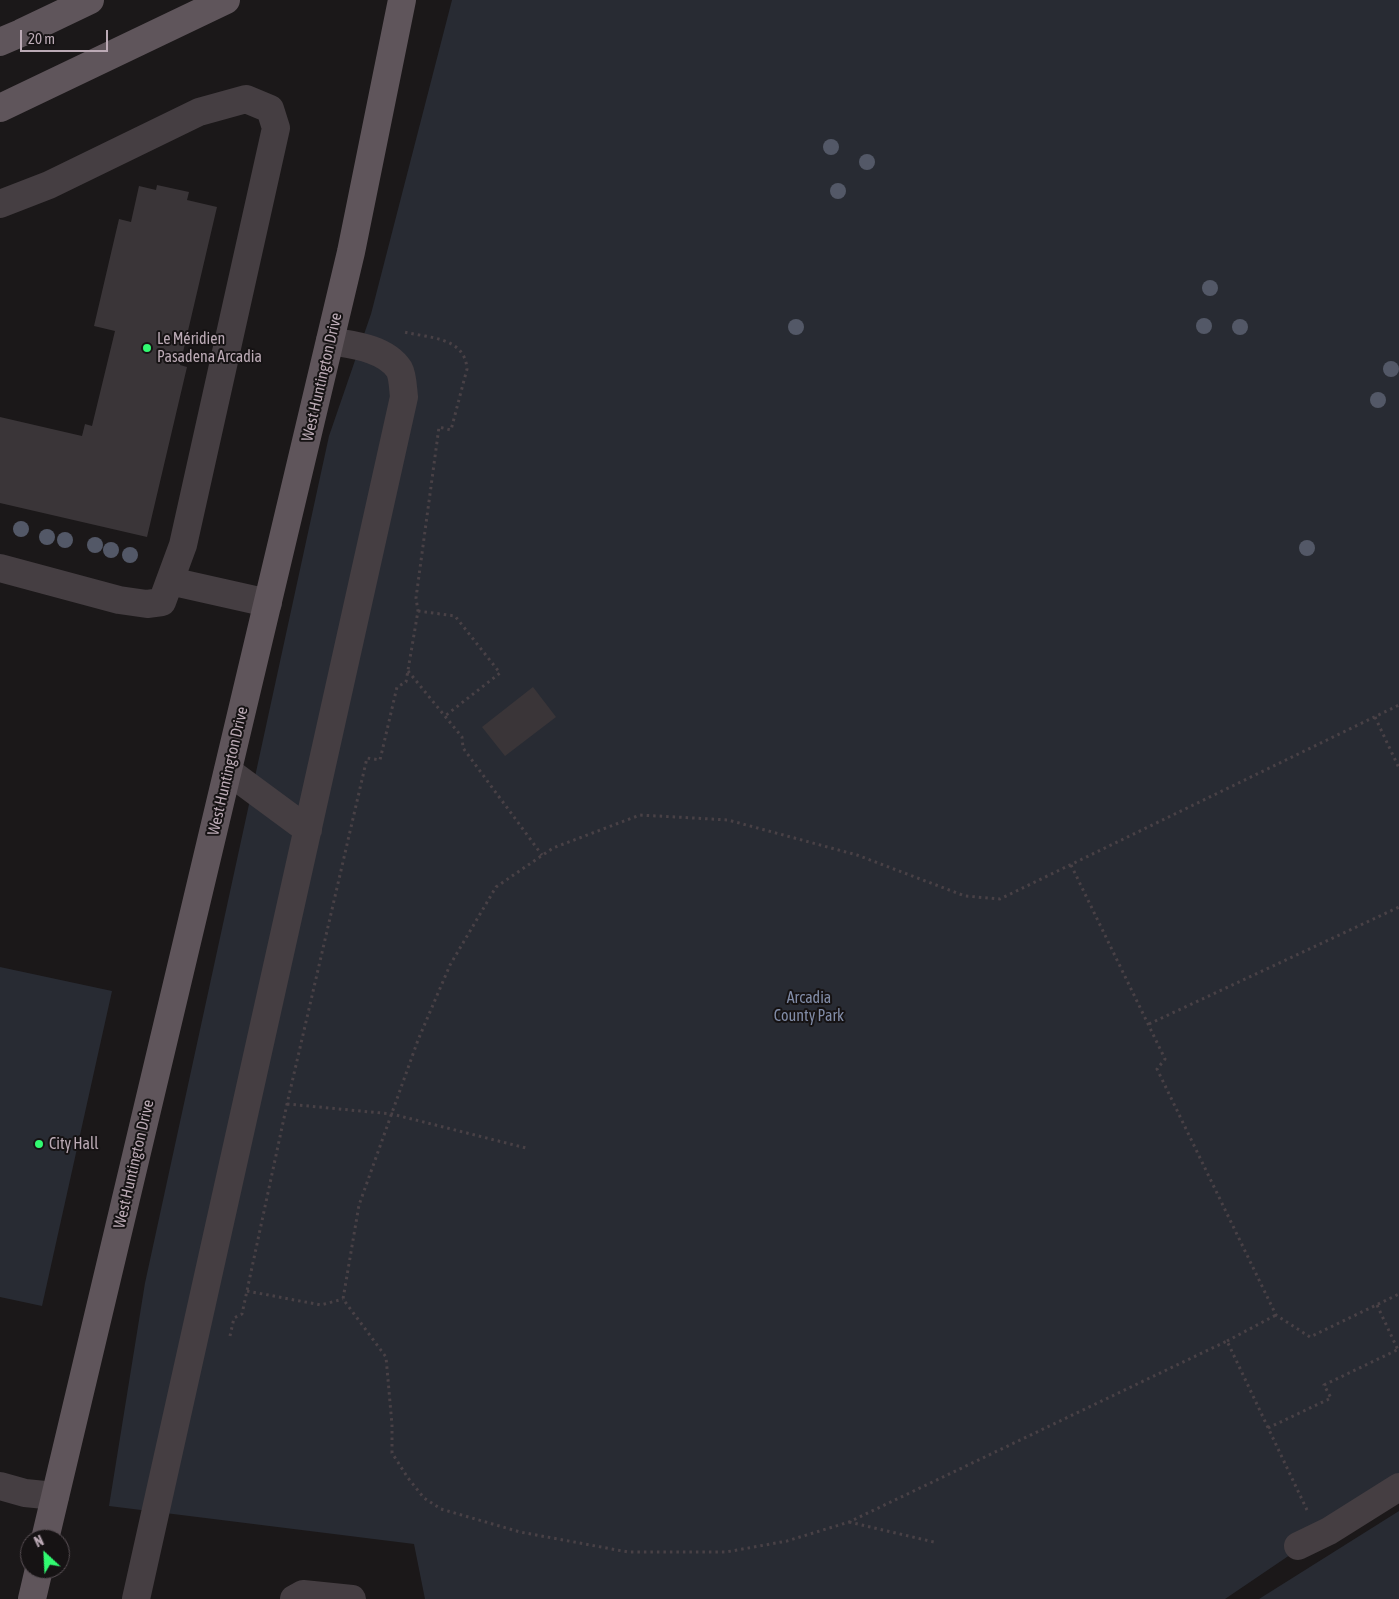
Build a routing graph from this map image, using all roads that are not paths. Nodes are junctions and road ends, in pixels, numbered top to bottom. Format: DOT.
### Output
graph roads {
  1 [pos="90,0"];
  2 [pos="226,0"];
  3 [pos="402,0"];
  4 [pos="7,41"];
  5 [pos="0,108"];
  6 [pos="0,204"];
  7 [pos="330,341"];
  8 [pos="0,568"];
  9 [pos="170,581"];
  10 [pos="268,603"];
  11 [pos="228,771"];
  12 [pos="308,830"];
  13 [pos="0,1486"];
  14 [pos="1399,1487"];
  15 [pos="55,1496"];
  16 [pos="47,1529"];
  17 [pos="1308,1541"];
  18 [pos="37,1579"];
  19 [pos="32,1599"];
  20 [pos="136,1599"];
  21 [pos="294,1599"];
  22 [pos="352,1599"];
  1 -- 4 [label="main road"];
  2 -- 5 [label="main road"];
  3 -- 7 [label="main road, West Huntington Drive"];
  6 -- 9 [label="street"];
  7 -- 10 [label="main road, West Huntington Drive"];
  7 -- 12 [label="street"];
  8 -- 9 [label="street"];
  9 -- 10 [label="street"];
  10 -- 11 [label="main road, West Huntington Drive"];
  11 -- 12 [label="street"];
  11 -- 15 [label="main road, West Huntington Drive"];
  12 -- 20 [label="street"];
  13 -- 15 [label="street"];
  14 -- 17 [label="street"];
  15 -- 16 [label="main road, West Huntington Drive"];
  18 -- 19 [label="main road"];
  21 -- 22 [label="street"];
}
